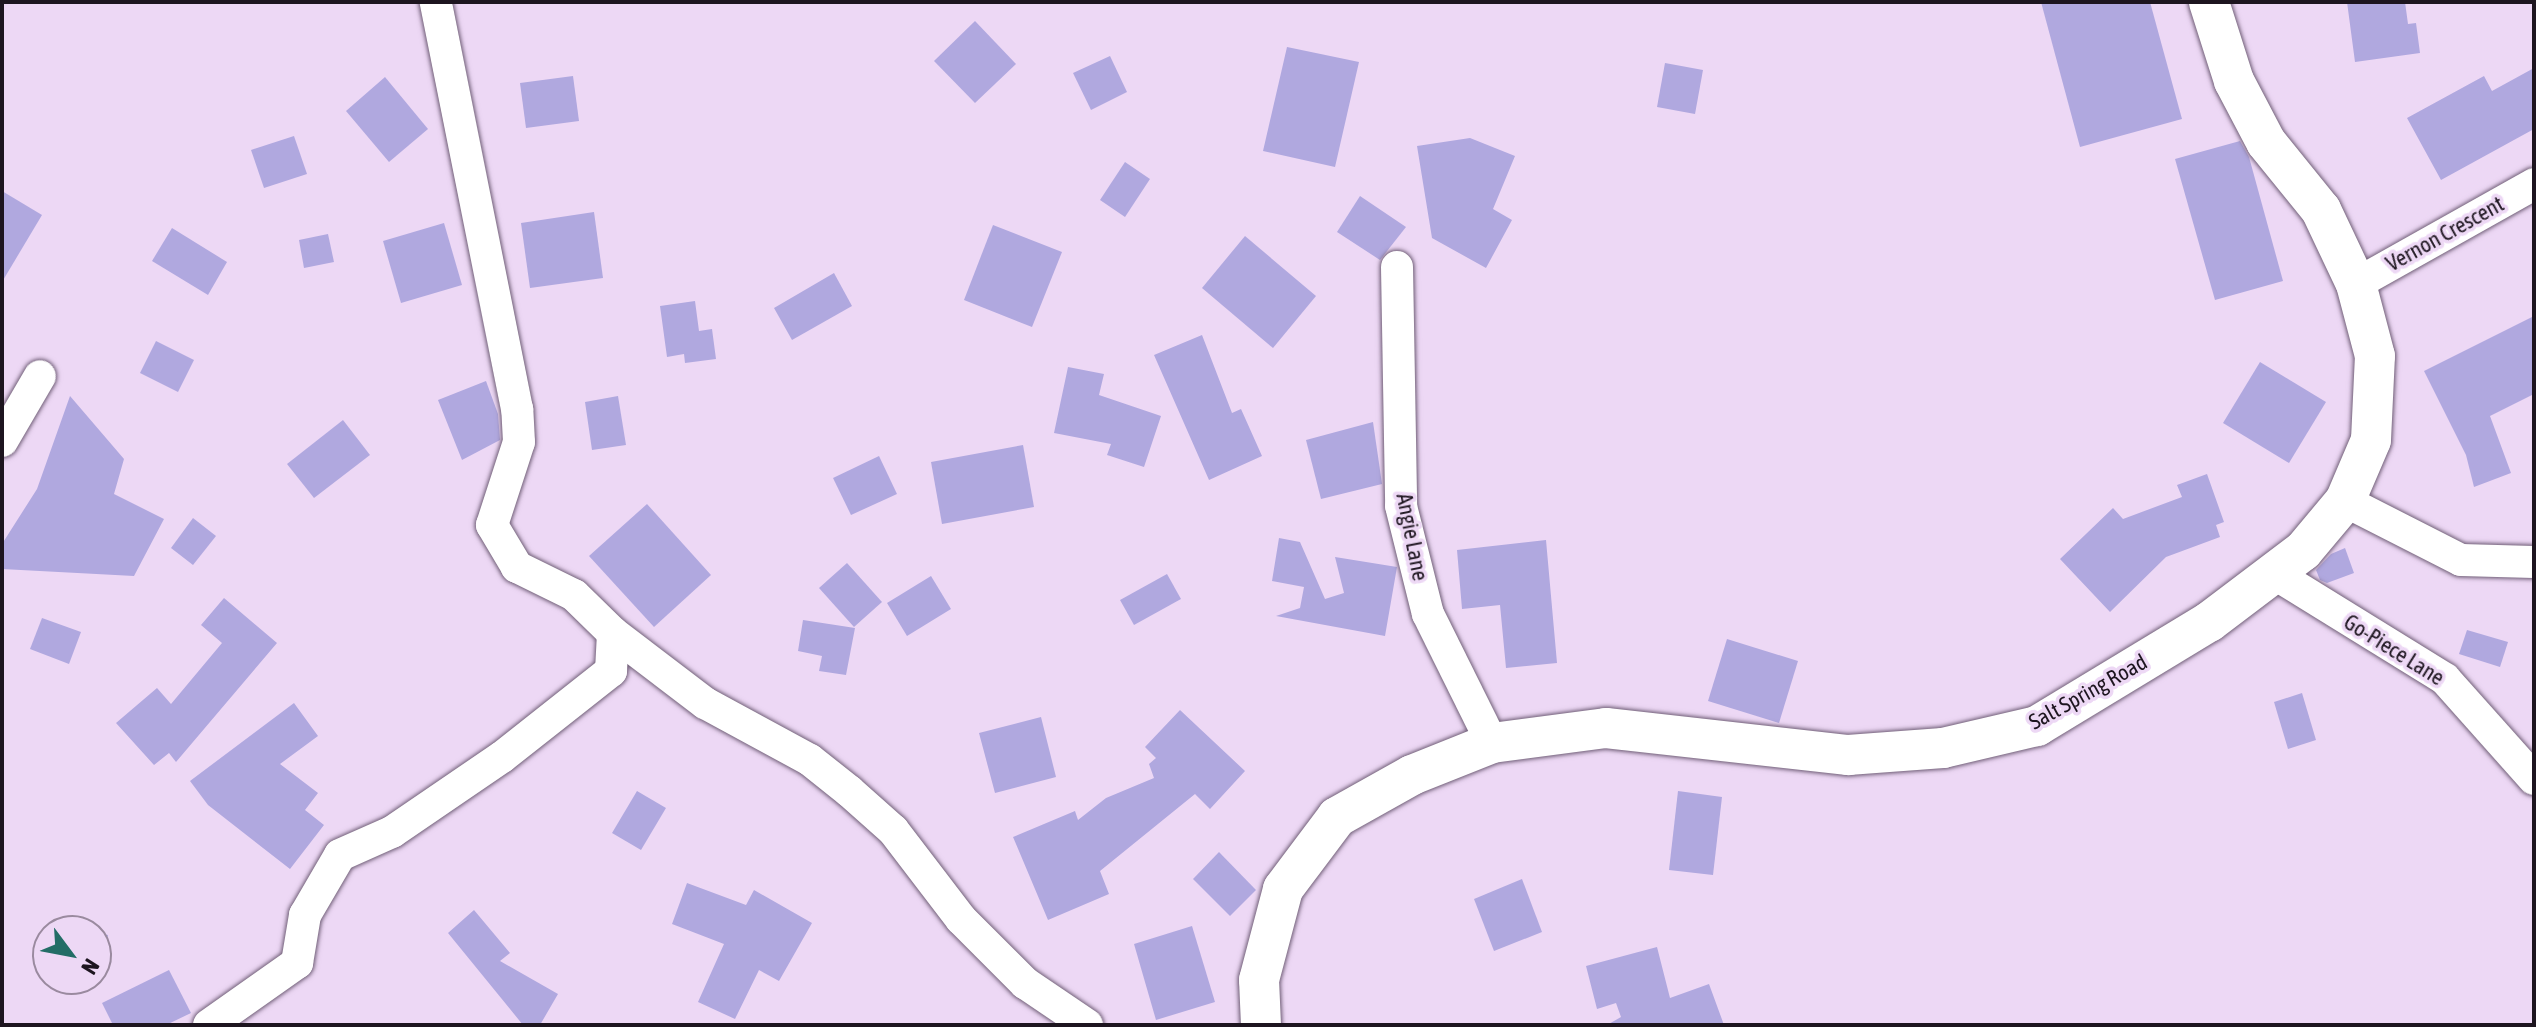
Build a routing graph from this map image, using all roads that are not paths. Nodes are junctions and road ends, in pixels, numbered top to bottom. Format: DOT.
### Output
graph roads {
  1 [pos="436,2"];
  2 [pos="2209,2"];
  3 [pos="2534,184"];
  4 [pos="1397,267"];
  5 [pos="2356,284"];
  6 [pos="40,376"];
  7 [pos="2,441"];
  8 [pos="2345,501"];
  9 [pos="2534,562"];
  10 [pos="2272,572"];
  11 [pos="613,633"];
  12 [pos="1492,743"];
  13 [pos="2534,779"];
  14 [pos="209,1025"];
  15 [pos="1087,1025"];
  16 [pos="1261,1025"];
  1 -- 11 [label="street"];
  2 -- 5 [label="street, Salt Spring Road"];
  3 -- 5 [label="street, Vernon Crescent"];
  4 -- 12 [label="street, Angie Lane"];
  5 -- 8 [label="street, Salt Spring Road"];
  6 -- 7 [label="street"];
  8 -- 9 [label="street"];
  8 -- 10 [label="street, Salt Spring Road"];
  10 -- 12 [label="street, Salt Spring Road"];
  10 -- 13 [label="street, Go-Piece Lane"];
  11 -- 14 [label="street"];
  11 -- 15 [label="street"];
  12 -- 16 [label="street, Salt Spring Road"];
}
